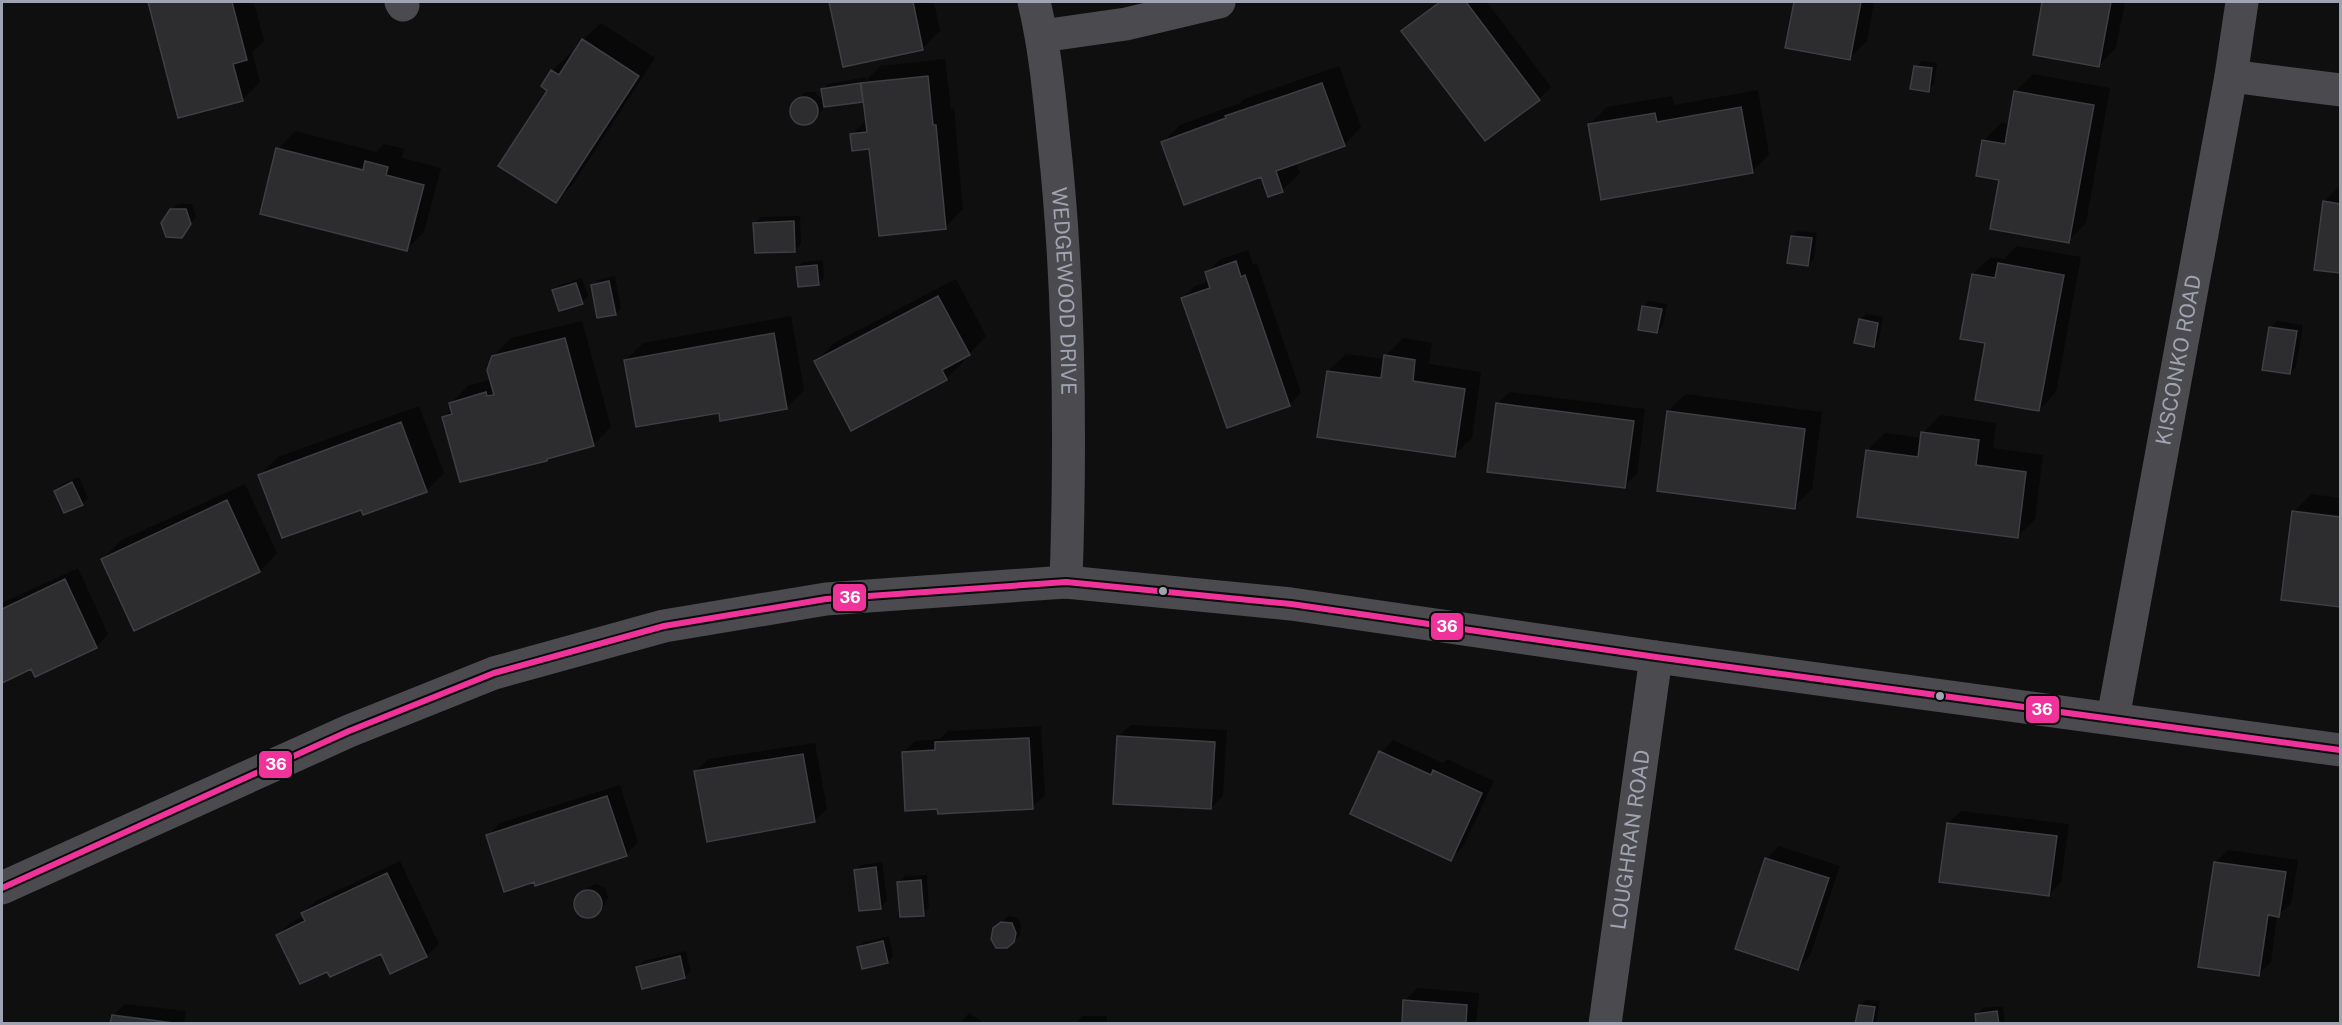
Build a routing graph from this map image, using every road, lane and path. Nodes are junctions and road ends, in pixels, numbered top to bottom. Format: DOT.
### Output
graph roads {
  1 [pos="1034,2"];
  2 [pos="1219,2"];
  3 [pos="2242,2"];
  4 [pos="1042,36"];
  5 [pos="2231,76"];
  6 [pos="2340,90"];
  7 [pos="1066,582"];
  8 [pos="1656,657"];
  9 [pos="2113,718"];
  10 [pos="2340,750"];
  11 [pos="2,888"];
  12 [pos="1605,1023"];
  1 -- 4 [label="street, WEDGEWOOD DRIVE"];
  2 -- 4 [label="street"];
  3 -- 5 [label="street, KISCONKO ROAD"];
  4 -- 7 [label="street, WEDGEWOOD DRIVE"];
  5 -- 6 [label="street"];
  5 -- 9 [label="street, KISCONKO ROAD"];
  7 -- 8 [label="street"];
  7 -- 11 [label="street"];
  8 -- 9 [label="street"];
  8 -- 12 [label="street, LOUGHRAN ROAD"];
  9 -- 10 [label="street"];
}
